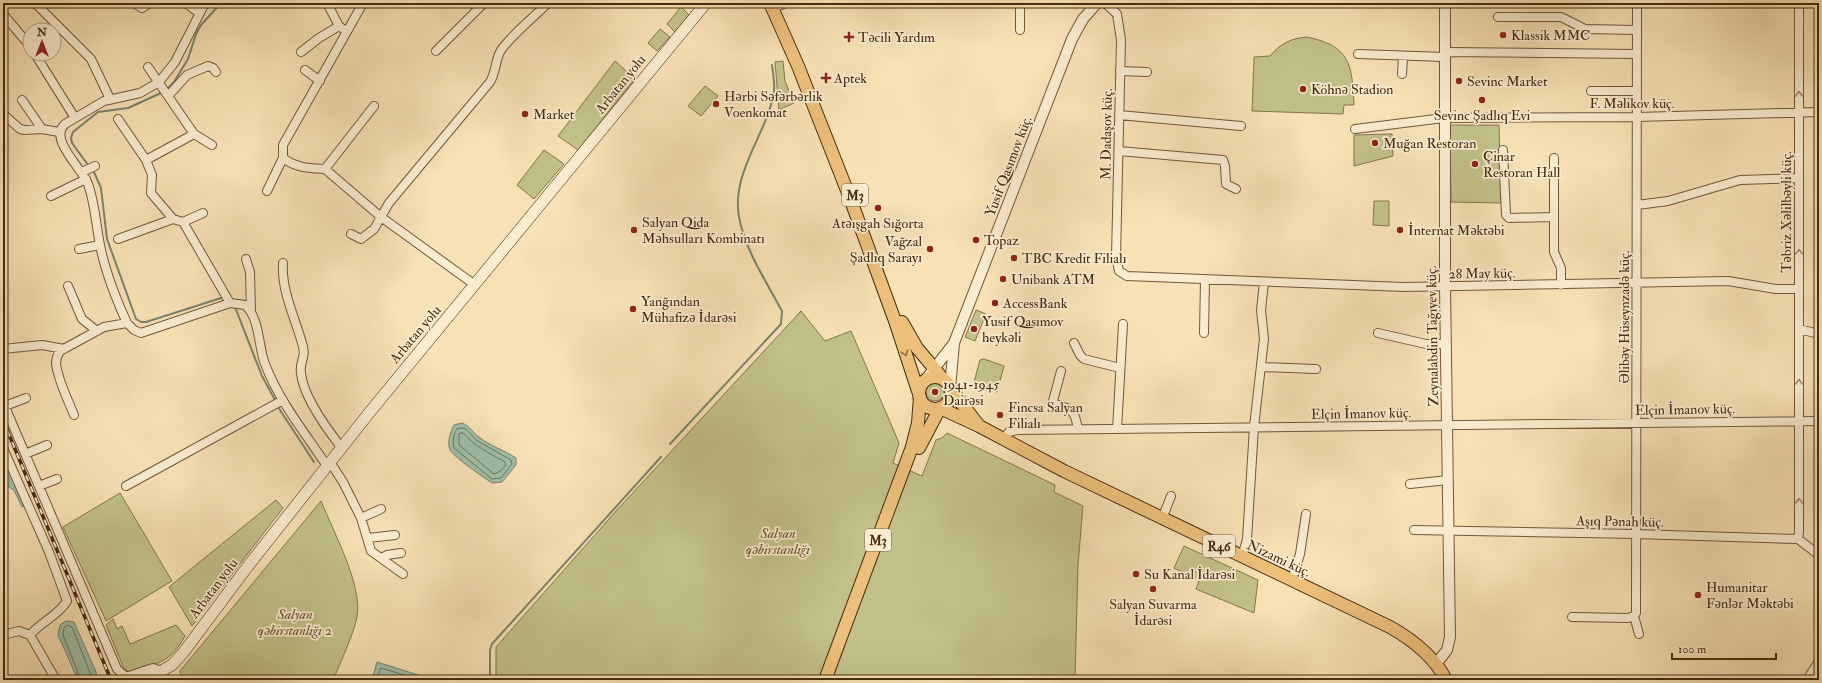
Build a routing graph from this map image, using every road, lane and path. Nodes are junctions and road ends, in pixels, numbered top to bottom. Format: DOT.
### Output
graph roads {
  1 [pos="35,3"];
  2 [pos="134,3"];
  3 [pos="150,3"];
  4 [pos="186,3"];
  5 [pos="205,3"];
  6 [pos="327,3"];
  7 [pos="363,3"];
  8 [pos="484,3"];
  9 [pos="548,3"];
  10 [pos="706,3"];
  11 [pos="1020,3"];
  12 [pos="1097,3"];
  13 [pos="1105,3"];
  14 [pos="1445,3"];
  15 [pos="1637,3"];
  16 [pos="1798,3"];
  17 [pos="778,4"];
  18 [pos="199,13"];
  19 [pos="3,14"];
  20 [pos="1498,17"];
  21 [pos="339,26"];
  22 [pos="1020,30"];
  23 [pos="1637,30"];
  24 [pos="347,33"];
  25 [pos="22,37"];
  26 [pos="436,51"];
  27 [pos="301,52"];
  28 [pos="1358,54"];
  29 [pos="1445,54"];
  30 [pos="1637,54"];
  31 [pos="1403,56"];
  32 [pos="40,62"];
  33 [pos="148,67"];
  34 [pos="305,70"];
  35 [pos="1120,71"];
  36 [pos="216,72"];
  37 [pos="1148,72"];
  38 [pos="1402,74"];
  39 [pos="320,80"];
  40 [pos="159,82"];
  41 [pos="1591,91"];
  42 [pos="1637,91"];
  43 [pos="169,95"];
  44 [pos="110,99"];
  45 [pos="22,100"];
  46 [pos="374,106"];
  47 [pos="1819,112"];
  48 [pos="1800,113"];
  49 [pos="3,114"];
  50 [pos="1119,115"];
  51 [pos="1637,116"];
  52 [pos="76,118"];
  53 [pos="1444,118"];
  54 [pos="118,119"];
  55 [pos="1241,126"];
  56 [pos="42,129"];
  57 [pos="1355,129"];
  58 [pos="59,132"];
  59 [pos="194,134"];
  60 [pos="212,145"];
  61 [pos="1503,150"];
  62 [pos="1118,152"];
  63 [pos="283,158"];
  64 [pos="1554,158"];
  65 [pos="146,160"];
  66 [pos="95,166"];
  67 [pos="325,169"];
  68 [pos="84,176"];
  69 [pos="1799,178"];
  70 [pos="1236,189"];
  71 [pos="267,191"];
  72 [pos="51,196"];
  73 [pos="1637,205"];
  74 [pos="203,212"];
  75 [pos="381,217"];
  76 [pos="1554,217"];
  77 [pos="173,219"];
  78 [pos="183,222"];
  79 [pos="351,234"];
  80 [pos="118,239"];
  81 [pos="100,245"];
  82 [pos="79,249"];
  83 [pos="246,259"];
  84 [pos="283,263"];
  85 [pos="1119,271"];
  86 [pos="1205,280"];
  87 [pos="1264,282"];
  88 [pos="1637,284"];
  89 [pos="475,285"];
  90 [pos="1561,285"];
  91 [pos="68,286"];
  92 [pos="1445,286"];
  93 [pos="1798,289"];
  94 [pos="230,303"];
  95 [pos="251,312"];
  96 [pos="127,323"];
  97 [pos="1123,324"];
  98 [pos="1799,329"];
  99 [pos="97,331"];
  100 [pos="1204,333"];
  101 [pos="1378,333"];
  102 [pos="1819,334"];
  103 [pos="954,343"];
  104 [pos="1074,343"];
  105 [pos="1446,344"];
  106 [pos="3,349"];
  107 [pos="64,349"];
  108 [pos="1261,367"];
  109 [pos="934,368"];
  110 [pos="1120,368"];
  111 [pos="1316,369"];
  112 [pos="1061,371"];
  113 [pos="922,383"];
  114 [pos="947,384"];
  115 [pos="920,397"];
  116 [pos="26,398"];
  117 [pos="283,400"];
  118 [pos="4,404"];
  119 [pos="940,408"];
  120 [pos="74,415"];
  121 [pos="1799,421"];
  122 [pos="1819,421"];
  123 [pos="1637,423"];
  124 [pos="1448,425"];
  125 [pos="979,426"];
  126 [pos="1254,427"];
  127 [pos="1117,429"];
  128 [pos="1078,430"];
  129 [pos="1003,440"];
  130 [pos="47,445"];
  131 [pos="3,448"];
  132 [pos="341,448"];
  133 [pos="25,454"];
  134 [pos="329,464"];
  135 [pos="57,479"];
  136 [pos="1448,480"];
  137 [pos="1410,484"];
  138 [pos="39,486"];
  139 [pos="126,486"];
  140 [pos="1171,496"];
  141 [pos="381,509"];
  142 [pos="1306,514"];
  143 [pos="361,518"];
  144 [pos="1162,519"];
  145 [pos="1414,530"];
  146 [pos="1449,531"];
  147 [pos="1636,534"];
  148 [pos="395,535"];
  149 [pos="368,538"];
  150 [pos="1798,539"];
  151 [pos="401,553"];
  152 [pos="1819,555"];
  153 [pos="1242,557"];
  154 [pos="381,558"];
  155 [pos="403,574"];
  156 [pos="1292,580"];
  157 [pos="1634,616"];
  158 [pos="1572,617"];
  159 [pos="1639,634"];
  160 [pos="30,635"];
  161 [pos="3,636"];
  162 [pos="1819,661"];
  163 [pos="1436,664"];
  164 [pos="162,671"];
  165 [pos="56,680"];
  166 [pos="145,680"];
  167 [pos="825,680"];
  168 [pos="831,680"];
  169 [pos="1446,680"];
  170 [pos="1806,680"];
  1 -- 44 [label="street"];
  2 -- 3 [label="street"];
  4 -- 18 [label="street"];
  5 -- 18 [label="street"];
  6 -- 21 [label="street"];
  7 -- 24 [label="street"];
  8 -- 26 [label="street"];
  9 -- 75 [label="street"];
  10 -- 89 [label="main road, Arbatan yolu"];
  11 -- 22 [label="street"];
  12 -- 103 [label="street, Yusif Qasımov küç."];
  13 -- 35 [label="street, M. Dadaşov küç."];
  14 -- 29 [label="street, Zeynalabdin Tağıyev küç."];
  15 -- 23 [label="street, Əlibəy Hüseynzadə küç."];
  48 -- 16 [label="street, Təbriz Xəlilbəyli küç., one-way"];
  17 -- 109 [label="main road, M3"];
  17 -- 115 [label="main road, one-way"];
  18 -- 40 [label="street"];
  19 -- 25 [label="street"];
  20 -- 23 [label="street"];
  21 -- 24 [label="street"];
  21 -- 27 [label="street"];
  23 -- 30 [label="street, Əlibəy Hüseynzadə küç."];
  24 -- 39 [label="street"];
  28 -- 31 [label="street"];
  29 -- 30 [label="street"];
  29 -- 31 [label="street"];
  29 -- 53 [label="street, Zeynalabdin Tağıyev küç."];
  30 -- 42 [label="street, Əlibəy Hüseynzadə küç."];
  31 -- 38 [label="street"];
  32 -- 52 [label="street"];
  33 -- 40 [label="street"];
  34 -- 39 [label="street"];
  35 -- 37 [label="street"];
  35 -- 50 [label="street, M. Dadaşov küç."];
  36 -- 43 [label="street"];
  39 -- 63 [label="street"];
  40 -- 43 [label="street"];
  40 -- 44 [label="street"];
  41 -- 42 [label="street"];
  42 -- 51 [label="street, Əlibəy Hüseynzadə küç."];
  43 -- 59 [label="street"];
  44 -- 52 [label="street"];
  45 -- 56 [label="street"];
  46 -- 67 [label="street"];
  47 -- 48 [label="street, F. Məlikov küç."];
  48 -- 51 [label="street, F. Məlikov küç."];
  48 -- 69 [label="street, Təbriz Xəlilbəyli küç."];
  49 -- 56 [label="street"];
  50 -- 55 [label="street"];
  50 -- 62 [label="street, M. Dadaşov küç."];
  51 -- 53 [label="street, F. Məlikov küç."];
  51 -- 73 [label="street, Əlibəy Hüseynzadə küç."];
  52 -- 58 [label="street"];
  53 -- 57 [label="street, F. Məlikov küç."];
  53 -- 92 [label="street, Zeynalabdin Tağıyev küç."];
  54 -- 65 [label="street"];
  56 -- 58 [label="street"];
  58 -- 68 [label="street"];
  59 -- 60 [label="street"];
  59 -- 65 [label="street"];
  61 -- 76 [label="street"];
  62 -- 70 [label="street"];
  62 -- 85 [label="street, M. Dadaşov küç."];
  63 -- 67 [label="street"];
  63 -- 71 [label="street"];
  64 -- 76 [label="street"];
  65 -- 77 [label="street"];
  66 -- 68 [label="street"];
  67 -- 75 [label="street"];
  68 -- 72 [label="street"];
  68 -- 81 [label="street"];
  69 -- 73 [label="street"];
  93 -- 69 [label="street, Təbriz Xəlilbəyli küç., one-way"];
  73 -- 88 [label="street, Əlibəy Hüseynzadə küç."];
  74 -- 78 [label="street"];
  75 -- 79 [label="street"];
  75 -- 89 [label="street"];
  76 -- 90 [label="street"];
  77 -- 78 [label="street"];
  77 -- 80 [label="street"];
  78 -- 94 [label="street"];
  81 -- 82 [label="street"];
  81 -- 96 [label="street"];
  83 -- 95 [label="street"];
  84 -- 132 [label="street"];
  85 -- 86 [label="street, 28 May küç."];
  86 -- 87 [label="street, 28 May küç."];
  86 -- 100 [label="street"];
  87 -- 92 [label="street, 28 May küç."];
  87 -- 108 [label="street"];
  88 -- 90 [label="street, 28 May küç."];
  88 -- 93 [label="street, 28 May küç."];
  88 -- 123 [label="street, Əlibəy Hüseynzadə küç."];
  89 -- 132 [label="main road, Arbatan yolu"];
  90 -- 92 [label="street, 28 May küç."];
  91 -- 99 [label="street"];
  92 -- 105 [label="street, Zeynalabdin Tağıyev küç."];
  93 -- 98 [label="street, Təbriz Xəlilbəyli küç."];
  94 -- 95 [label="street"];
  94 -- 96 [label="street"];
  95 -- 117 [label="street"];
  96 -- 99 [label="street"];
  97 -- 110 [label="street"];
  98 -- 102 [label="street"];
  121 -- 98 [label="street, Təbriz Xəlilbəyli küç., one-way"];
  99 -- 107 [label="street"];
  101 -- 105 [label="street"];
  103 -- 109 [label="street"];
  103 -- 114 [label="street"];
  104 -- 110 [label="street"];
  105 -- 124 [label="street, Zeynalabdin Tağıyev küç."];
  106 -- 107 [label="street"];
  107 -- 120 [label="street"];
  108 -- 111 [label="street"];
  108 -- 126 [label="street"];
  109 -- 113 [label="street"];
  109 -- 114 [label="main road, M3"];
  110 -- 127 [label="street"];
  112 -- 128 [label="street"];
  113 -- 114 [label="main road"];
  113 -- 115 [label="main road"];
  114 -- 119 [label="main road"];
  114 -- 125 [label="main road"];
  115 -- 119 [label="main road"];
  115 -- 167 [label="main road, M3"];
  116 -- 118 [label="street"];
  117 -- 134 [label="street"];
  117 -- 139 [label="street"];
  118 -- 133 [label="street"];
  119 -- 125 [label="main road, Nizami küç."];
  119 -- 168 [label="main road"];
  121 -- 122 [label="street, Elçin İmanov küç."];
  121 -- 123 [label="street, Elçin İmanov küç."];
  150 -- 121 [label="street, Təbriz Xəlilbəyli küç., one-way"];
  123 -- 124 [label="street, Elçin İmanov küç."];
  123 -- 147 [label="street, Əlibəy Hüseynzadə küç."];
  124 -- 126 [label="street, Elçin İmanov küç."];
  124 -- 136 [label="street, Zeynalabdin Tağıyev küç."];
  125 -- 129 [label="main road, Nizami küç. / R46"];
  126 -- 127 [label="street, Elçin İmanov küç."];
  126 -- 153 [label="street"];
  127 -- 128 [label="street, Elçin İmanov küç."];
  128 -- 129 [label="street, Elçin İmanov küç."];
  129 -- 144 [label="main road, Nizami küç. / R46"];
  130 -- 133 [label="street"];
  131 -- 160 [label="street"];
  132 -- 134 [label="main road, Arbatan yolu"];
  133 -- 138 [label="street"];
  134 -- 143 [label="street"];
  134 -- 164 [label="main road, Arbatan yolu"];
  135 -- 138 [label="street"];
  136 -- 137 [label="street"];
  136 -- 146 [label="street, Zeynalabdin Tağıyev küç."];
  138 -- 164 [label="street"];
  140 -- 144 [label="street"];
  141 -- 143 [label="street"];
  142 -- 156 [label="street"];
  143 -- 149 [label="street"];
  144 -- 153 [label="main road, Nizami küç. / R46"];
  145 -- 146 [label="street, Aşıq Pənah küç."];
  146 -- 147 [label="street, Aşıq Pənah küç."];
  146 -- 163 [label="street, Zeynalabdin Tağıyev küç."];
  147 -- 150 [label="street, Aşıq Pənah küç."];
  147 -- 157 [label="street, Əlibəy Hüseynzadə küç."];
  148 -- 149 [label="street"];
  149 -- 154 [label="street"];
  150 -- 152 [label="street"];
  151 -- 154 [label="street"];
  153 -- 156 [label="main road, Nizami küç. / R46"];
  154 -- 155 [label="street"];
  156 -- 163 [label="main road, Nizami küç. / R46"];
  157 -- 158 [label="street"];
  157 -- 159 [label="street"];
  160 -- 161 [label="street"];
  160 -- 165 [label="street"];
  162 -- 170 [label="street"];
  163 -- 169 [label="main road, Nizami küç. / R46"];
  164 -- 166 [label="main road, Arbatan yolu"];
}
